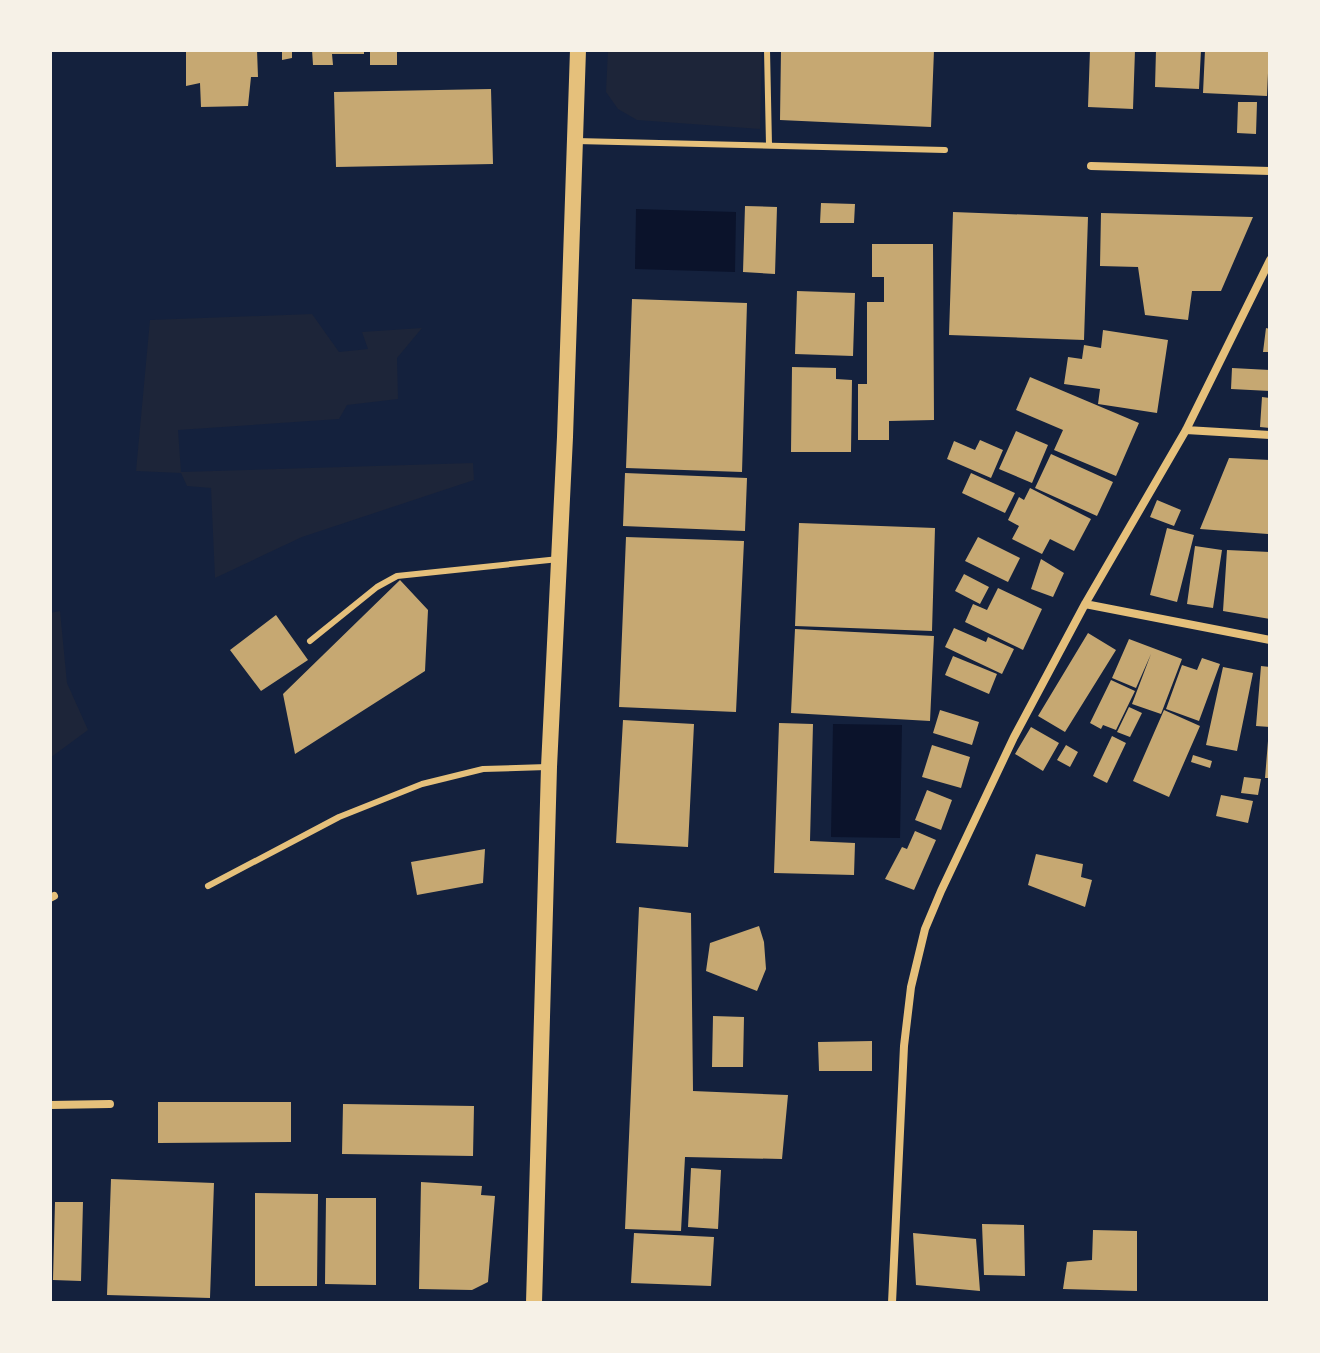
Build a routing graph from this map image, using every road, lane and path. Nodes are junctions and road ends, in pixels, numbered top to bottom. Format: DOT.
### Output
graph roads {
  1 [pos="578,50"];
  2 [pos="767,50"];
  3 [pos="574,141"];
  4 [pos="769,145"];
  5 [pos="945,150"];
  6 [pos="1091,166"];
  7 [pos="1270,171"];
  8 [pos="1270,260"];
  9 [pos="1186,430"];
  10 [pos="1270,435"];
  11 [pos="559,559"];
  12 [pos="1085,604"];
  13 [pos="1270,640"];
  14 [pos="310,641"];
  15 [pos="549,767"];
  16 [pos="208,886"];
  17 [pos="110,1104"];
  18 [pos="50,1105"];
  19 [pos="534,1303"];
  20 [pos="892,1303"];
  1 -- 3 [label="main road"];
  2 -- 4 [label="lane"];
  3 -- 4 [label="lane"];
  3 -- 11 [label="main road"];
  4 -- 5 [label="lane"];
  6 -- 7 [label="street"];
  8 -- 9 [label="street"];
  9 -- 10 [label="street"];
  9 -- 12 [label="street"];
  11 -- 14 [label="lane"];
  11 -- 15 [label="main road"];
  12 -- 13 [label="street"];
  12 -- 20 [label="street"];
  15 -- 16 [label="lane"];
  15 -- 19 [label="main road"];
  17 -- 18 [label="street"];
}
